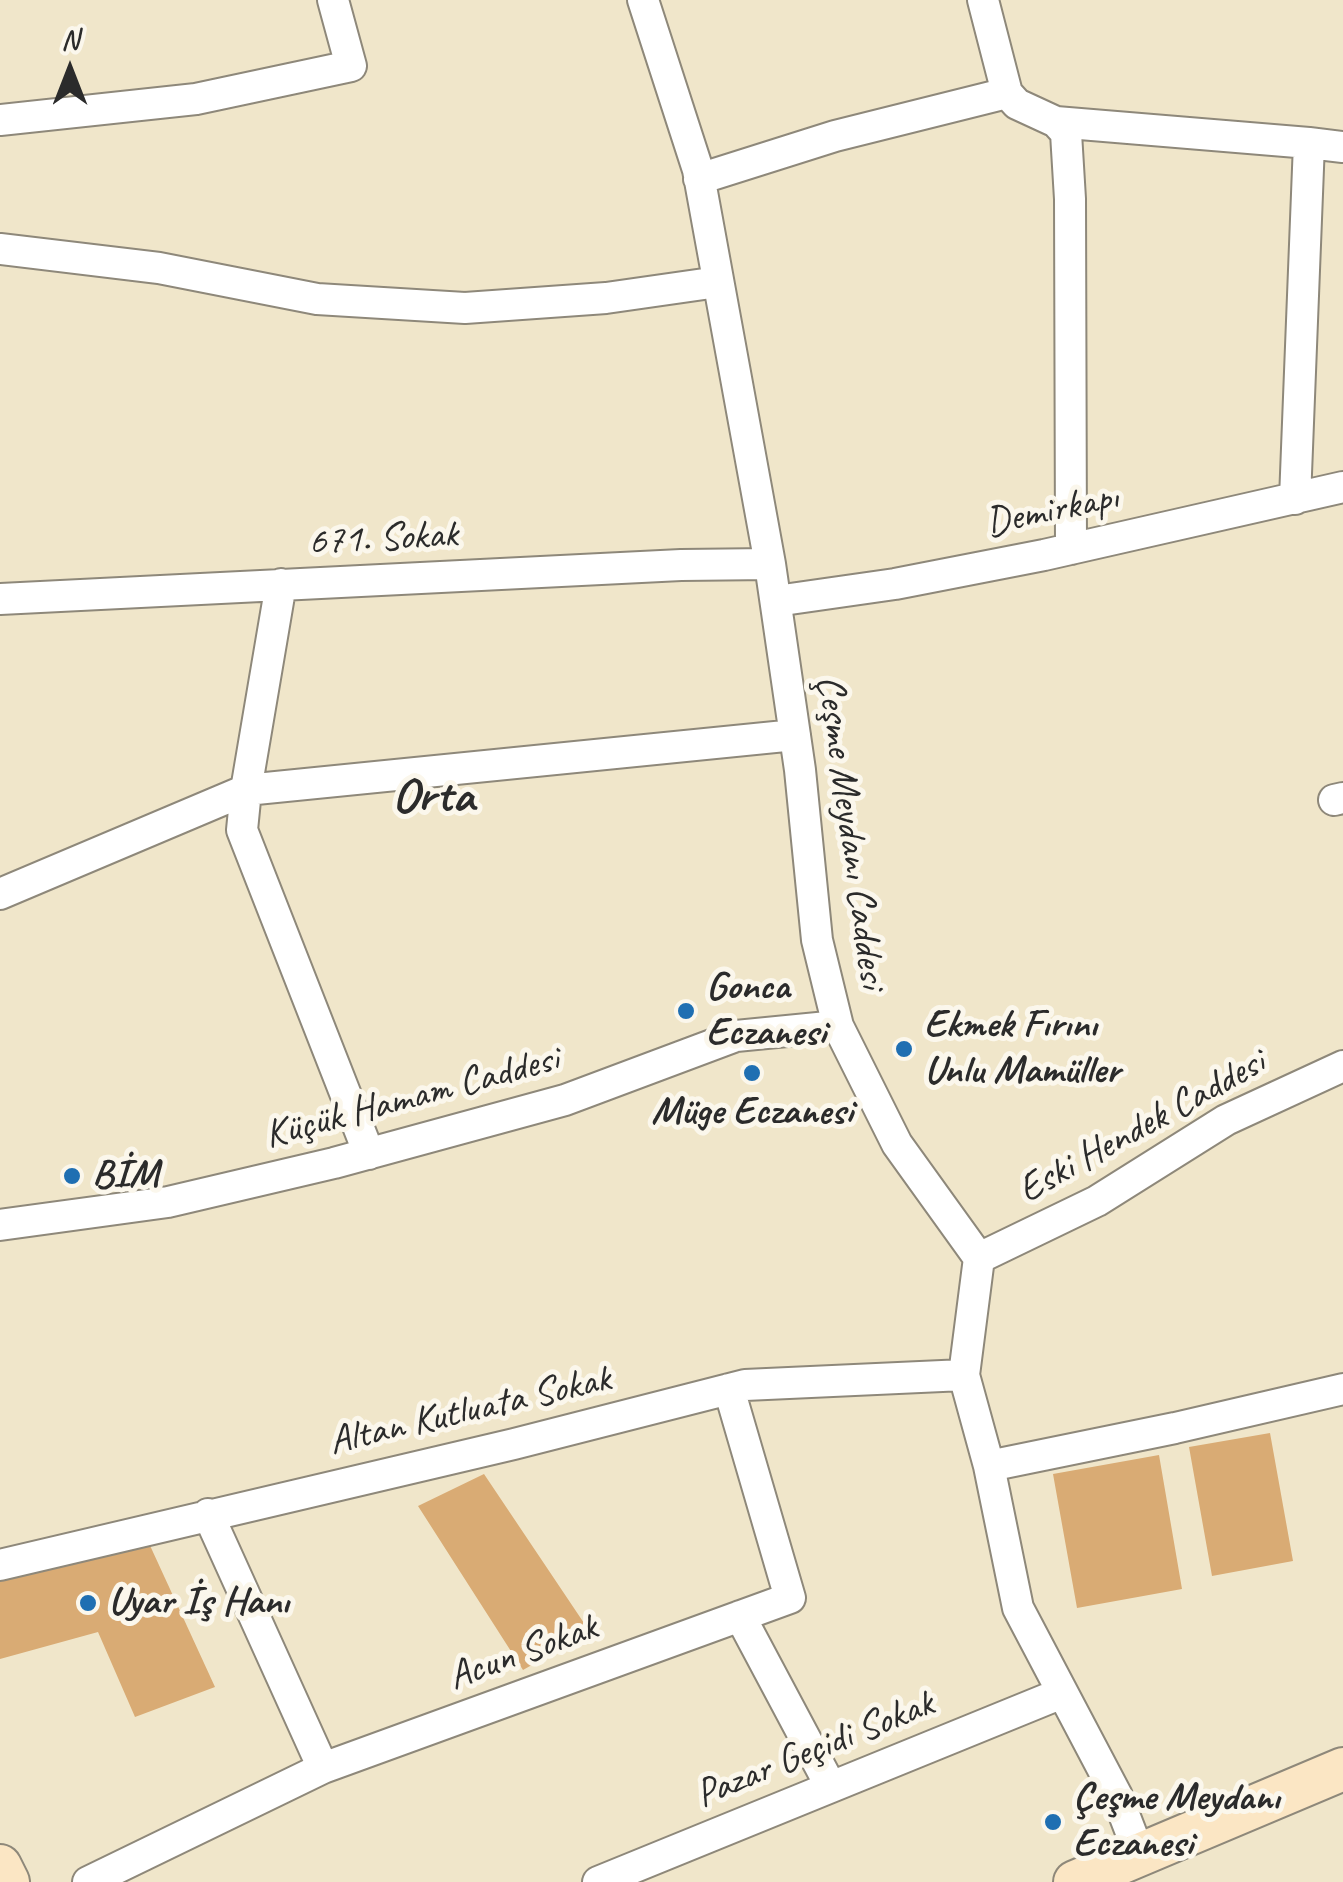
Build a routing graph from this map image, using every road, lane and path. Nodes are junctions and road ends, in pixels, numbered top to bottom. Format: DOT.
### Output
graph roads {
  1 [pos="333,0"];
  2 [pos="643,0"];
  3 [pos="983,0"];
  4 [pos="1008,93"];
  5 [pos="0,120"];
  6 [pos="1056,122"];
  7 [pos="1309,143"];
  8 [pos="1343,147"];
  9 [pos="699,180"];
  10 [pos="0,250"];
  11 [pos="718,282"];
  12 [pos="1343,487"];
  13 [pos="1295,498"];
  14 [pos="1071,549"];
  15 [pos="770,564"];
  16 [pos="281,584"];
  17 [pos="0,599"];
  18 [pos="776,601"];
  19 [pos="795,735"];
  20 [pos="246,790"];
  21 [pos="0,894"];
  22 [pos="838,1026"];
  23 [pos="1343,1066"];
  24 [pos="369,1154"];
  25 [pos="0,1225"];
  26 [pos="979,1258"];
  27 [pos="964,1375"];
  28 [pos="729,1389"];
  29 [pos="1343,1389"];
  30 [pos="989,1466"];
  31 [pos="208,1514"];
  32 [pos="0,1565"];
  33 [pos="740,1616"];
  34 [pos="1062,1693"];
  35 [pos="324,1768"];
  36 [pos="1343,1770"];
  37 [pos="830,1787"];
  38 [pos="0,1866"];
  39 [pos="1146,1869"];
  40 [pos="8,1882"];
  41 [pos="88,1882"];
  42 [pos="598,1882"];
  43 [pos="1075,1882"];
  1 -- 5 [label="street"];
  2 -- 9 [label="street, Çeşme Meydanı Caddesi"];
  3 -- 4 [label="street"];
  4 -- 6 [label="street"];
  4 -- 9 [label="street"];
  6 -- 7 [label="street"];
  6 -- 14 [label="street"];
  7 -- 8 [label="street"];
  7 -- 13 [label="street"];
  9 -- 11 [label="street, Çeşme Meydanı Caddesi"];
  10 -- 11 [label="street"];
  11 -- 15 [label="street, Çeşme Meydanı Caddesi"];
  12 -- 13 [label="street, Demirkapı"];
  13 -- 14 [label="street, Demirkapı"];
  14 -- 18 [label="street, Demirkapı"];
  15 -- 16 [label="street, 671. Sokak"];
  15 -- 18 [label="street, Çeşme Meydanı Caddesi"];
  16 -- 17 [label="street, 671. Sokak"];
  16 -- 20 [label="street"];
  18 -- 19 [label="street, Çeşme Meydanı Caddesi"];
  19 -- 20 [label="street"];
  19 -- 22 [label="street, Çeşme Meydanı Caddesi"];
  20 -- 21 [label="street"];
  20 -- 24 [label="street"];
  22 -- 24 [label="street, Küçük Hamam Caddesi"];
  22 -- 26 [label="street, Çeşme Meydanı Caddesi"];
  23 -- 26 [label="street, Eski Hendek Caddesi"];
  24 -- 25 [label="street, Küçük Hamam Caddesi"];
  26 -- 27 [label="street"];
  27 -- 28 [label="street, Altan Kutluata Sokak"];
  27 -- 30 [label="street"];
  28 -- 31 [label="street, Altan Kutluata Sokak"];
  28 -- 33 [label="street, Acun Sokak"];
  29 -- 30 [label="street"];
  30 -- 34 [label="street"];
  31 -- 32 [label="street, Altan Kutluata Sokak"];
  31 -- 35 [label="street"];
  33 -- 35 [label="street, Acun Sokak"];
  33 -- 37 [label="street"];
  34 -- 37 [label="street, Pazar Geçidi Sokak"];
  34 -- 39 [label="street"];
  35 -- 41 [label="street, Acun Sokak"];
  36 -- 39 [label="street"];
  37 -- 42 [label="street, Pazar Geçidi Sokak"];
  38 -- 40 [label="street"];
  39 -- 43 [label="street"];
}
